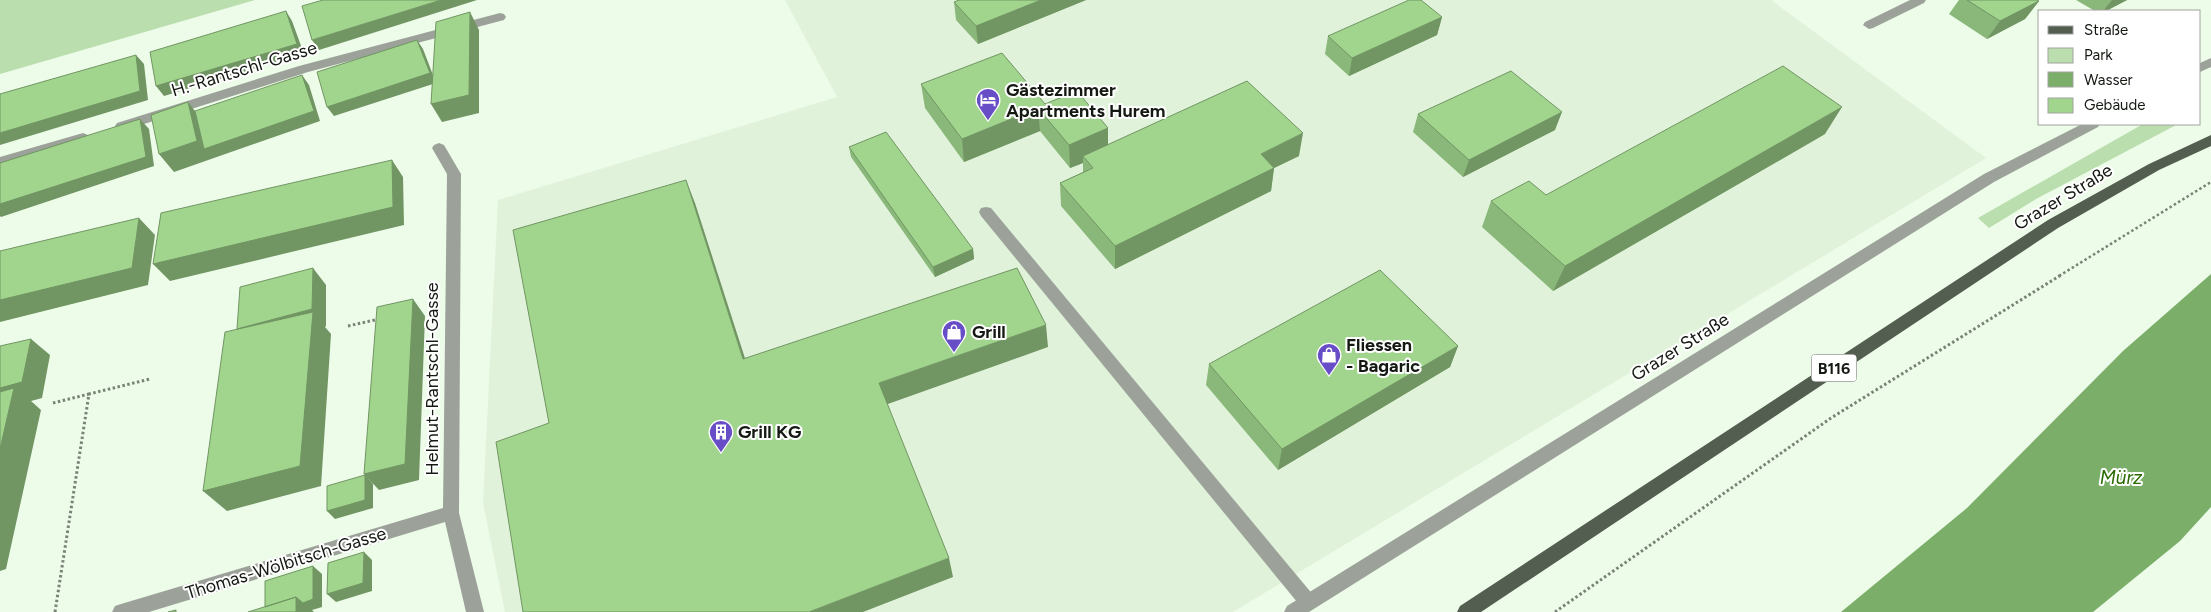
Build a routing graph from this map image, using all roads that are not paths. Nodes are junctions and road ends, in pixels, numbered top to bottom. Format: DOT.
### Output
graph roads {
  1 [pos="1920,0"];
  2 [pos="500,17"];
  3 [pos="1870,25"];
  4 [pos="2091,125"];
  5 [pos="2211,140"];
  6 [pos="439,148"];
  7 [pos="0,162"];
  8 [pos="986,212"];
  9 [pos="451,513"];
  10 [pos="1308,602"];
  11 [pos="121,612"];
  12 [pos="475,612"];
  13 [pos="1293,612"];
  14 [pos="1466,612"];
  1 -- 3 [label="street"];
  2 -- 7 [label="street, H.-Rantschl-Gasse"];
  4 -- 10 [label="street, Grazer Straße"];
  5 -- 14 [label="main road, Grazer Straße / B116"];
  6 -- 9 [label="street, Helmut-Rantschl-Gasse"];
  8 -- 10 [label="street"];
  9 -- 11 [label="street, Thomas-Wölbitsch-Gasse"];
  9 -- 12 [label="street, Helmut-Rantschl-Gasse"];
  10 -- 13 [label="street, Grazer Straße"];
}
